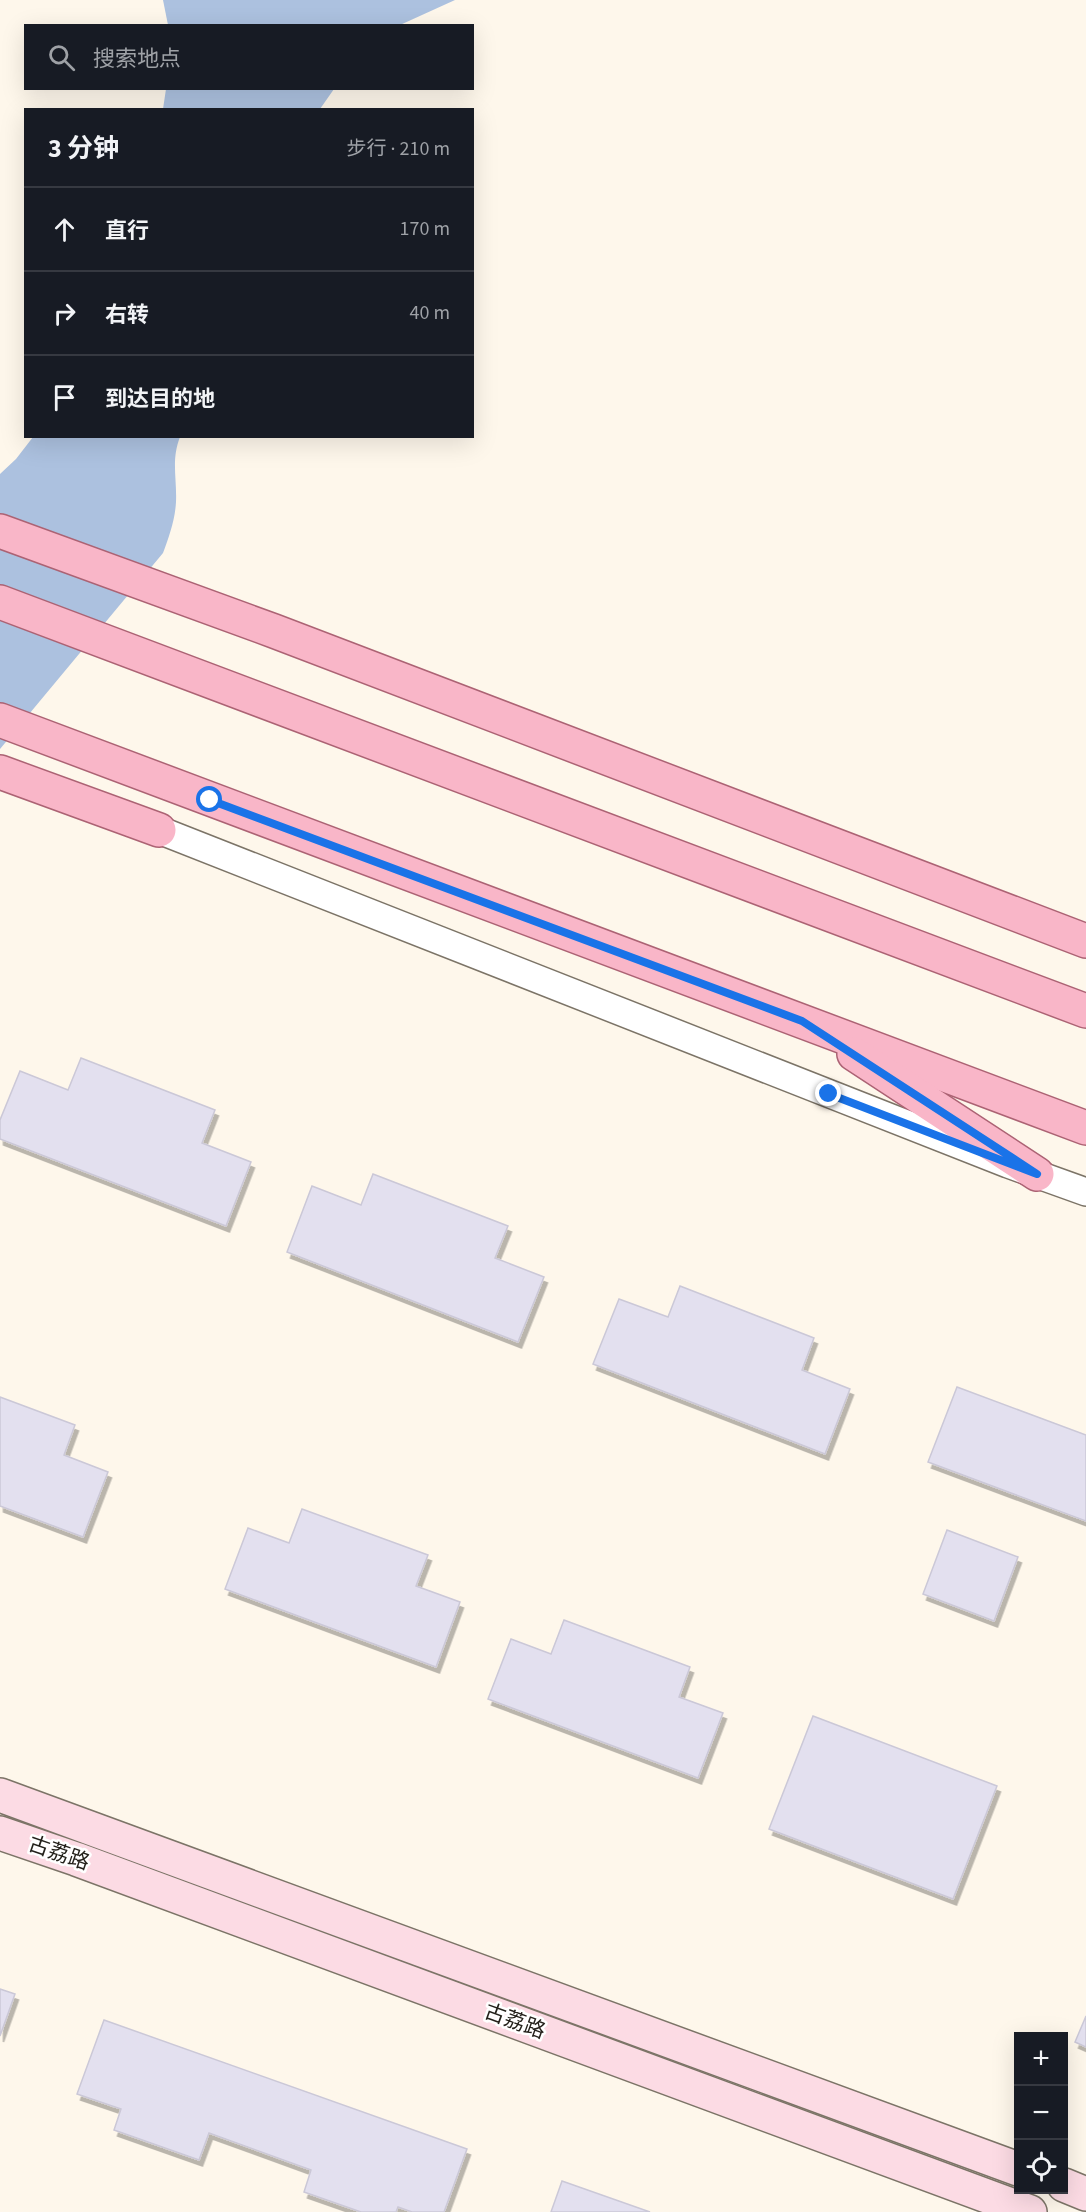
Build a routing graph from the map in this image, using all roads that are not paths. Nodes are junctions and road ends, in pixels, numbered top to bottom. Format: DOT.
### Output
graph roads {
  1 [pos="0,531"];
  2 [pos="0,602"];
  3 [pos="0,720"];
  4 [pos="0,772"];
  5 [pos="159,830"];
  6 [pos="1086,941"];
  7 [pos="1086,1011"];
  8 [pos="802,1021"];
  9 [pos="1086,1128"];
  10 [pos="1037,1174"];
  11 [pos="1086,1192"];
  12 [pos="0,1795"];
  13 [pos="0,1833"];
  14 [pos="1014,2168"];
  15 [pos="1068,2187"];
  16 [pos="1086,2194"];
  17 [pos="1030,2212"];
  1 -- 6 [label="main road"];
  2 -- 7 [label="main road"];
  3 -- 8 [label="main road"];
  4 -- 5 [label="main road"];
  5 -- 10 [label="street"];
  8 -- 9 [label="main road"];
  8 -- 10 [label="main road"];
  10 -- 11 [label="street"];
  12 -- 14 [label="street, 古荔路"];
  13 -- 17 [label="street, 古荔路"];
  15 -- 16 [label="street"];
}
